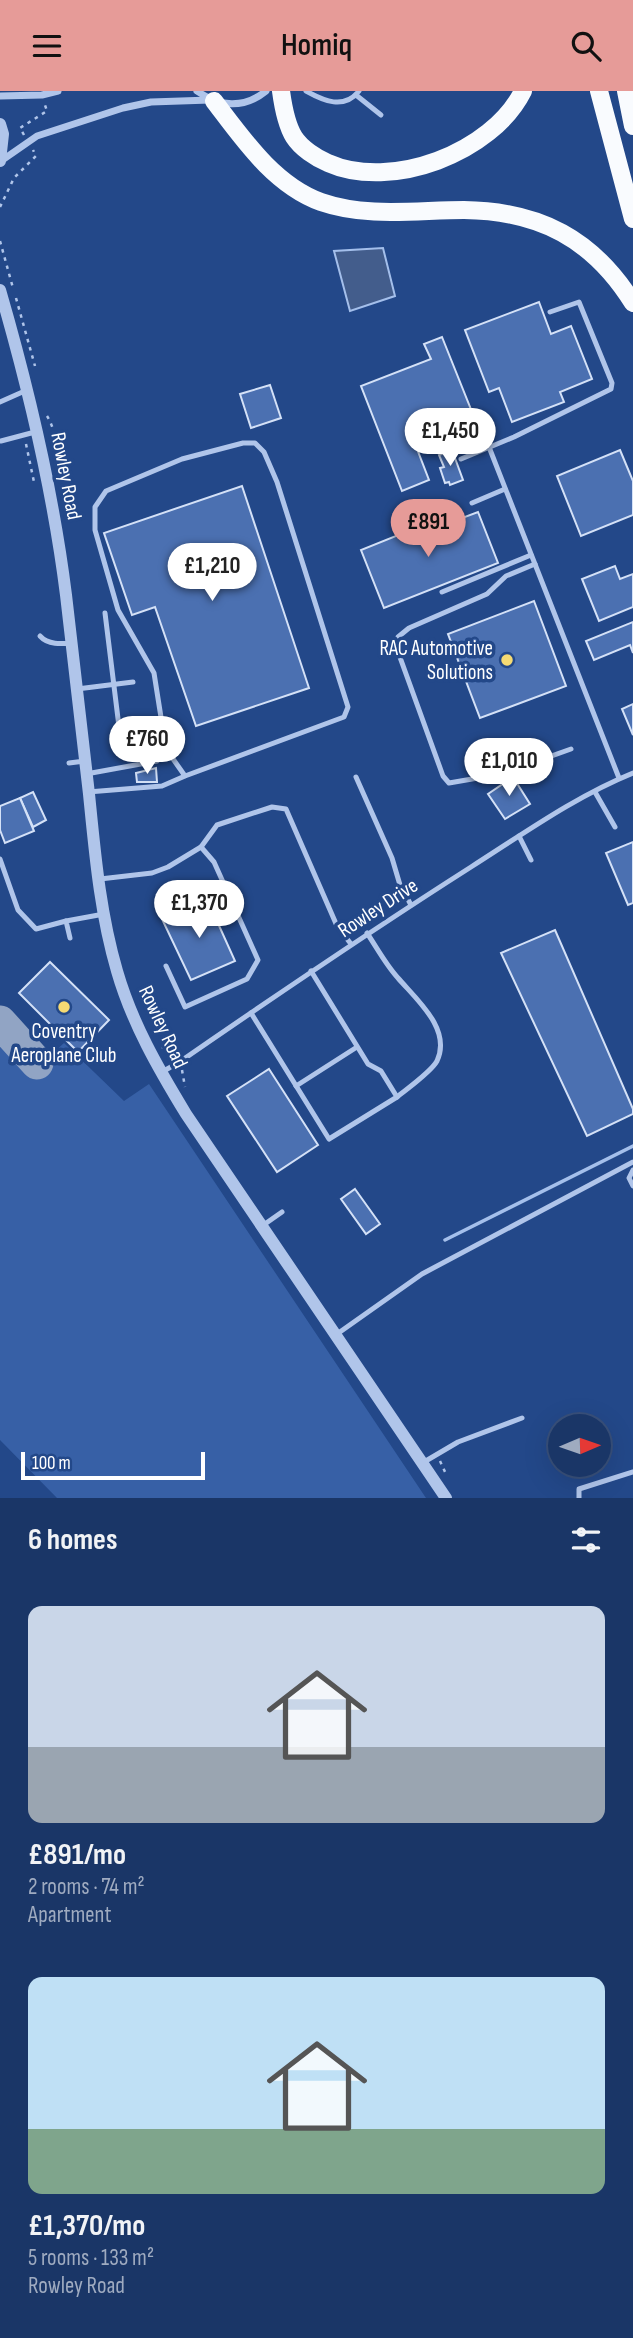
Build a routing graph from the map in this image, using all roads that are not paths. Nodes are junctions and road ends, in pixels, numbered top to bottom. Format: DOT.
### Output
graph roads {
  1 [pos="58,91"];
  2 [pos="197,91"];
  3 [pos="266,91"];
  4 [pos="281,91"];
  5 [pos="306,91"];
  6 [pos="523,91"];
  7 [pos="599,91"];
  8 [pos="625,91"];
  9 [pos="357,93"];
  10 [pos="0,96"];
  11 [pos="212,100"];
  12 [pos="381,115"];
  13 [pos="0,124"];
  14 [pos="633,125"];
  15 [pos="0,161"];
  16 [pos="633,219"];
  17 [pos="0,290"];
  18 [pos="633,303"];
  19 [pos="550,312"];
  20 [pos="27,390"];
  21 [pos="0,402"];
  22 [pos="37,431"];
  23 [pos="1,441"];
  24 [pos="489,447"];
  25 [pos="461,459"];
  26 [pos="505,489"];
  27 [pos="472,503"];
  28 [pos="531,555"];
  29 [pos="535,564"];
  30 [pos="442,592"];
  31 [pos="105,613"];
  32 [pos="40,636"];
  33 [pos="72,643"];
  34 [pos="133,682"];
  35 [pos="114,685"];
  36 [pos="78,689"];
  37 [pos="121,743"];
  38 [pos="571,748"];
  39 [pos="166,749"];
  40 [pos="69,763"];
  41 [pos="86,768"];
  42 [pos="633,773"];
  43 [pos="185,776"];
  44 [pos="356,777"];
  45 [pos="619,778"];
  46 [pos="88,792"];
  47 [pos="595,792"];
  48 [pos="615,827"];
  49 [pos="519,837"];
  50 [pos="201,847"];
  51 [pos="0,859"];
  52 [pos="531,860"];
  53 [pos="97,879"];
  54 [pos="411,905"];
  55 [pos="104,914"];
  56 [pos="66,921"];
  57 [pos="367,933"];
  58 [pos="70,938"];
  59 [pos="351,944"];
  60 [pos="166,966"];
  61 [pos="311,971"];
  62 [pos="251,1013"];
  63 [pos="357,1047"];
  64 [pos="160,1073"];
  65 [pos="296,1086"];
  66 [pos="397,1097"];
  67 [pos="633,1162"];
  68 [pos="633,1170"];
  69 [pos="633,1186"];
  70 [pos="282,1212"];
  71 [pos="262,1226"];
  72 [pos="335,1335"];
  73 [pos="523,1418"];
  74 [pos="422,1463"];
  75 [pos="633,1472"];
  76 [pos="446,1498"];
  77 [pos="579,1498"];
  1 -- 10 [label="street"];
  2 -- 11 [label="street"];
  3 -- 11 [label="street"];
  4 -- 6 [label="highway"];
  5 -- 9 [label="lane"];
  7 -- 16 [label="highway"];
  8 -- 14 [label="highway"];
  9 -- 12 [label="lane"];
  11 -- 15 [label="street"];
  11 -- 18 [label="highway"];
  13 -- 15 [label="street"];
  17 -- 20 [label="street, Rowley Road"];
  19 -- 24 [label="lane"];
  20 -- 21 [label="lane"];
  20 -- 22 [label="street, Rowley Road"];
  22 -- 23 [label="lane"];
  22 -- 33 [label="street, Rowley Road"];
  24 -- 25 [label="lane"];
  24 -- 26 [label="lane"];
  26 -- 27 [label="lane"];
  26 -- 28 [label="lane"];
  28 -- 29 [label="lane"];
  28 -- 30 [label="lane"];
  29 -- 38 [label="lane"];
  29 -- 45 [label="lane"];
  31 -- 35 [label="lane"];
  32 -- 33 [label="lane"];
  33 -- 36 [label="street, Rowley Road"];
  34 -- 35 [label="lane"];
  35 -- 36 [label="lane"];
  35 -- 37 [label="lane"];
  36 -- 41 [label="street, Rowley Road"];
  39 -- 41 [label="lane"];
  39 -- 43 [label="lane"];
  39 -- 43 [label="lane"];
  40 -- 41 [label="lane"];
  41 -- 46 [label="street, Rowley Road"];
  42 -- 45 [label="lane, Rowley Drive"];
  43 -- 46 [label="lane"];
  44 -- 54 [label="lane"];
  45 -- 47 [label="lane, Rowley Drive"];
  46 -- 53 [label="street, Rowley Road"];
  47 -- 48 [label="lane"];
  47 -- 49 [label="lane, Rowley Drive"];
  49 -- 52 [label="lane"];
  49 -- 54 [label="lane, Rowley Drive"];
  50 -- 53 [label="lane"];
  50 -- 59 [label="lane"];
  50 -- 60 [label="lane"];
  51 -- 56 [label="lane"];
  53 -- 55 [label="street, Rowley Road"];
  54 -- 57 [label="lane, Rowley Drive"];
  55 -- 56 [label="lane"];
  55 -- 64 [label="street, Rowley Road"];
  56 -- 58 [label="lane"];
  57 -- 59 [label="lane, Rowley Drive"];
  57 -- 66 [label="lane"];
  59 -- 61 [label="lane, Rowley Drive"];
  61 -- 62 [label="lane, Rowley Drive"];
  61 -- 63 [label="lane"];
  62 -- 64 [label="lane, Rowley Drive"];
  62 -- 65 [label="lane"];
  63 -- 65 [label="lane"];
  63 -- 66 [label="lane"];
  64 -- 71 [label="street, Rowley Road"];
  65 -- 66 [label="lane"];
  67 -- 72 [label="lane"];
  68 -- 69 [label="lane"];
  70 -- 71 [label="lane"];
  71 -- 72 [label="street, Rowley Road"];
  72 -- 74 [label="street, Rowley Road"];
  73 -- 74 [label="lane"];
  74 -- 76 [label="street, Rowley Road"];
  75 -- 77 [label="lane"];
}
